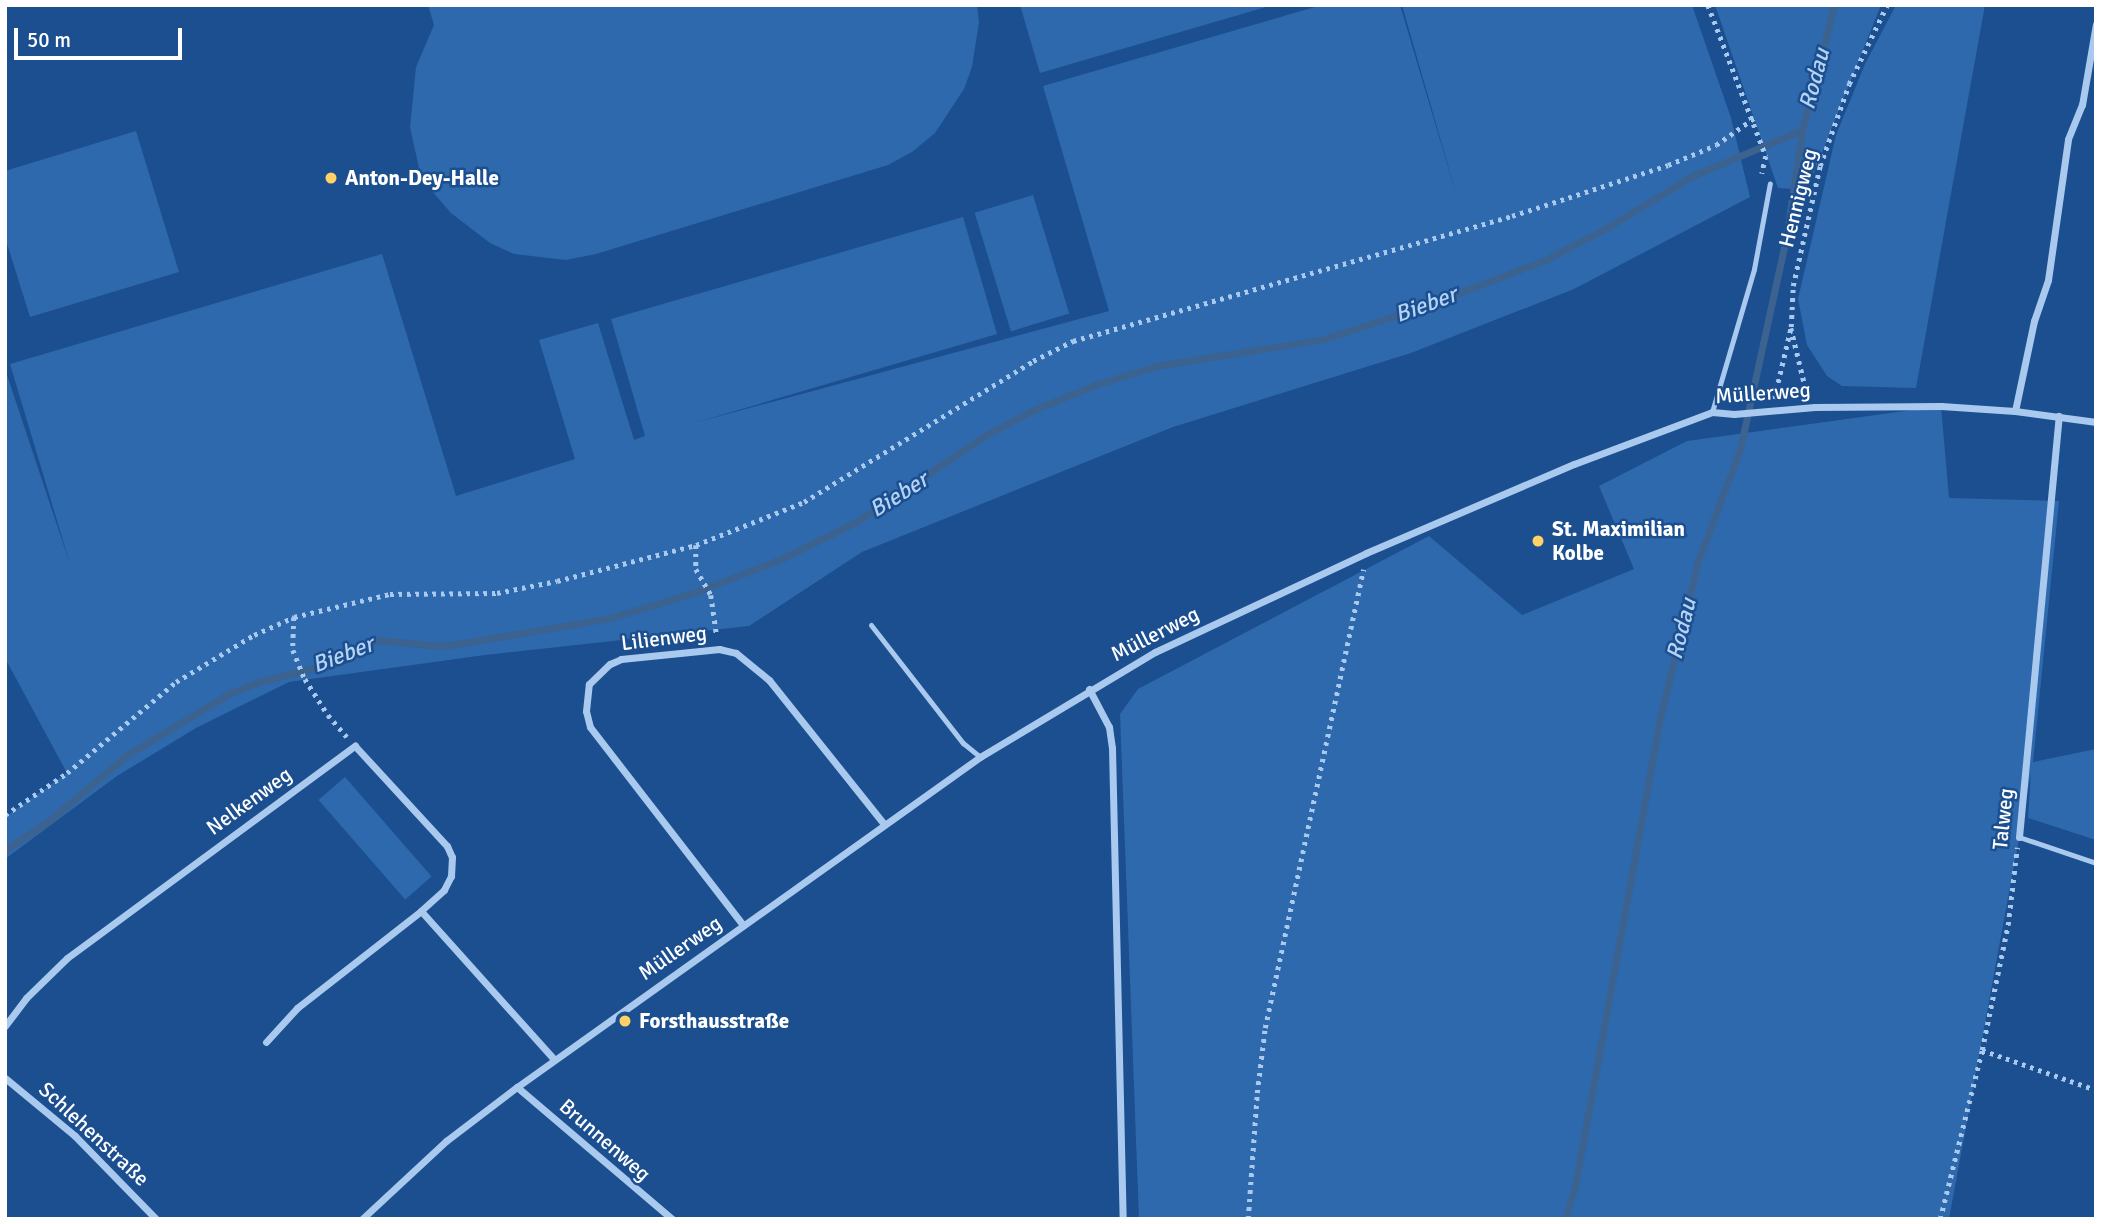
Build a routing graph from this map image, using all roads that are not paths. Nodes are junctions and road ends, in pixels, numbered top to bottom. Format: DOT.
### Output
graph roads {
  1 [pos="2096,24"];
  2 [pos="1770,183"];
  3 [pos="2015,411"];
  4 [pos="1712,412"];
  5 [pos="2059,416"];
  6 [pos="2096,422"];
  7 [pos="871,625"];
  8 [pos="1089,689"];
  9 [pos="980,757"];
  10 [pos="883,823"];
  11 [pos="2019,837"];
  12 [pos="2096,863"];
  13 [pos="421,911"];
  14 [pos="743,925"];
  15 [pos="5,1026"];
  16 [pos="266,1042"];
  17 [pos="554,1059"];
  18 [pos="5,1078"];
  19 [pos="517,1087"];
  20 [pos="156,1219"];
  21 [pos="362,1219"];
  22 [pos="673,1219"];
  23 [pos="1123,1219"];
  1 -- 3 [label="street"];
  2 -- 4 [label="lane"];
  3 -- 4 [label="street, Müllerweg"];
  3 -- 5 [label="street, Müllerweg"];
  4 -- 8 [label="street, Müllerweg"];
  5 -- 6 [label="street, Müllerweg"];
  5 -- 11 [label="street, Talweg"];
  7 -- 9 [label="lane"];
  8 -- 9 [label="street, Müllerweg"];
  8 -- 23 [label="street"];
  9 -- 10 [label="street, Müllerweg"];
  10 -- 14 [label="street, Müllerweg"];
  10 -- 14 [label="street, Lilienweg"];
  11 -- 12 [label="lane"];
  13 -- 15 [label="street, Nelkenweg"];
  13 -- 16 [label="street"];
  13 -- 17 [label="street"];
  14 -- 17 [label="street, Müllerweg"];
  17 -- 19 [label="street, Müllerweg"];
  18 -- 20 [label="street, Schlehenstraße"];
  19 -- 21 [label="street, Müllerweg"];
  19 -- 22 [label="street, Brunnenweg"];
}
